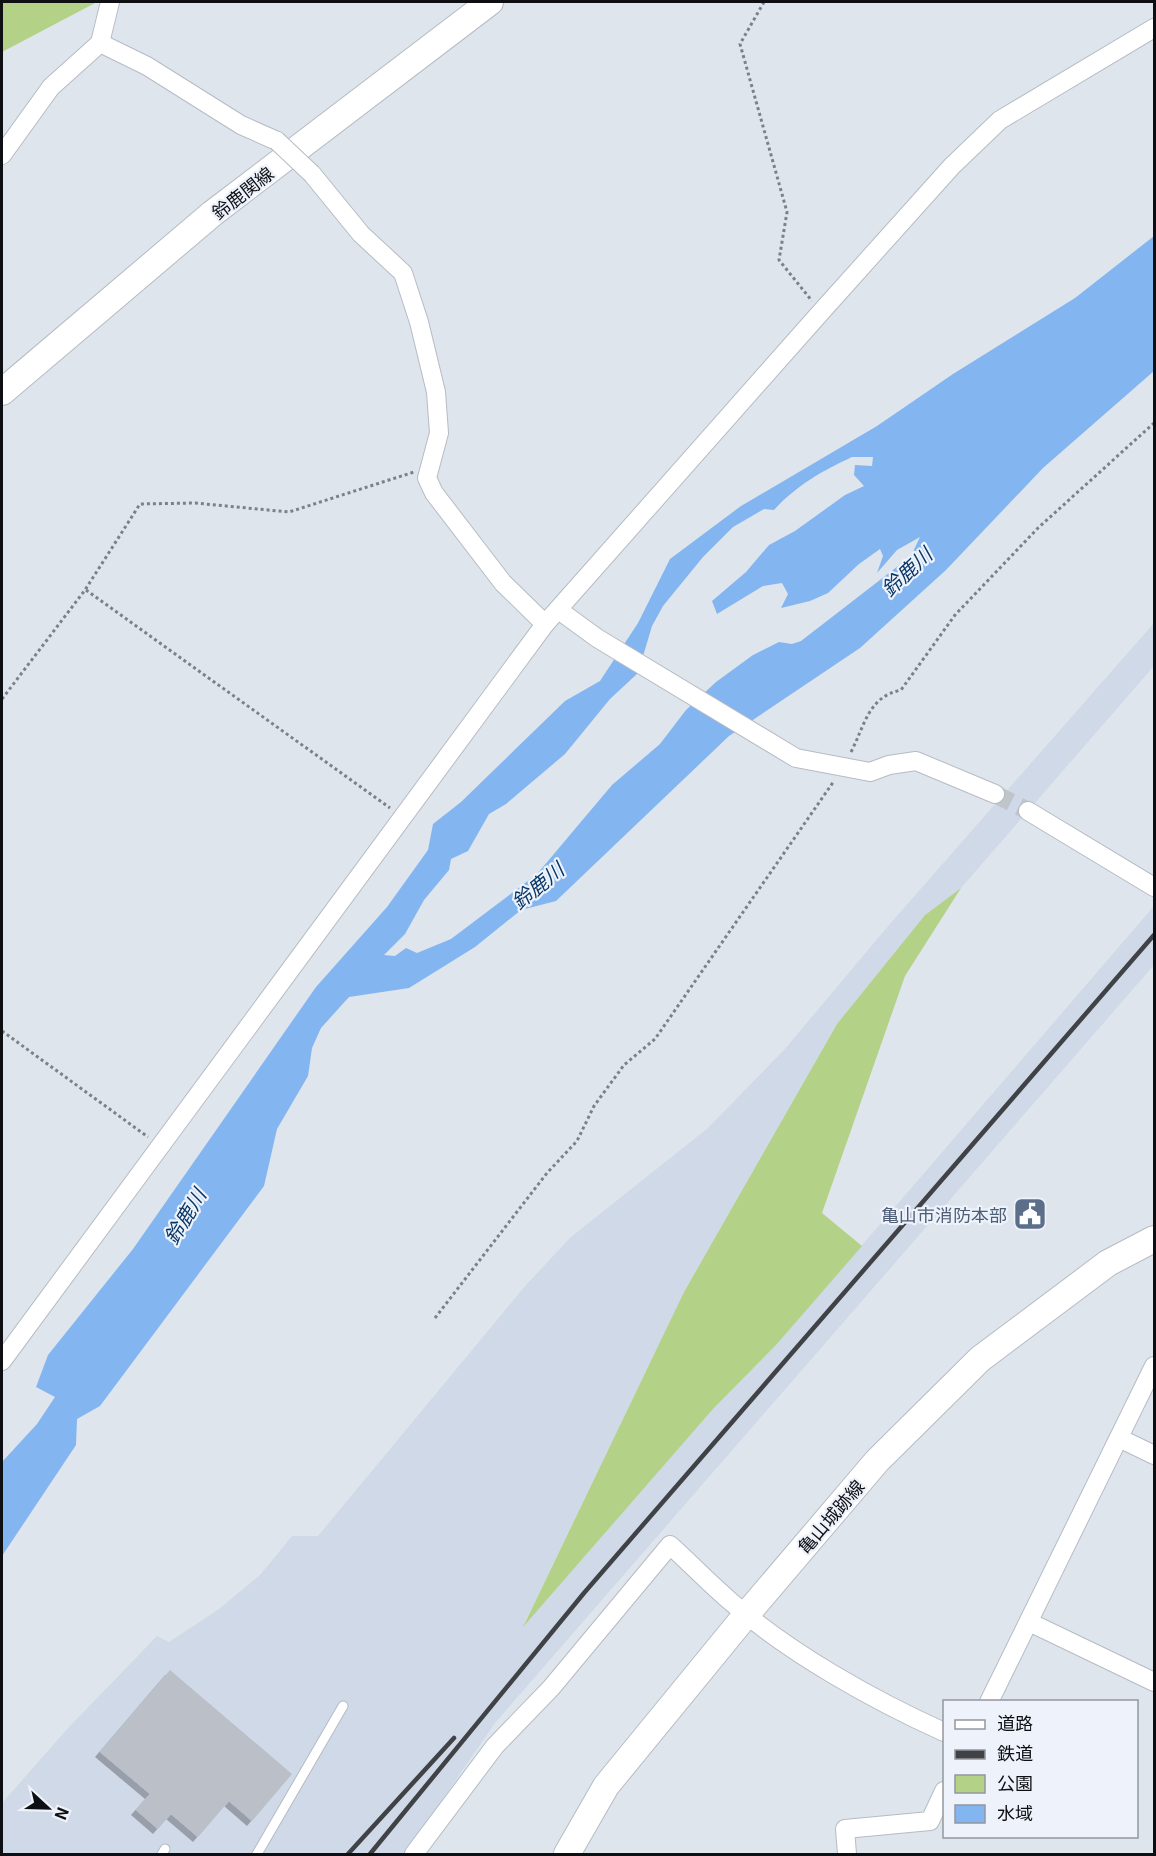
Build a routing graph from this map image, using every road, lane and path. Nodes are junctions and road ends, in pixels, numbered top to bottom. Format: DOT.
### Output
graph roads {
  1 [pos="110,2"];
  2 [pos="490,2"];
  3 [pos="764,2"];
  4 [pos="1155,28"];
  5 [pos="100,43"];
  6 [pos="2,155"];
  7 [pos="821,312"];
  8 [pos="2,392"];
  9 [pos="1155,423"];
  10 [pos="428,467"];
  11 [pos="86,590"];
  12 [pos="566,616"];
  13 [pos="545,624"];
  14 [pos="2,699"];
  15 [pos="843,768"];
  16 [pos="995,794"];
  17 [pos="1028,811"];
  18 [pos="401,816"];
  19 [pos="1155,887"];
  20 [pos="2,1031"];
  21 [pos="161,1147"];
  22 [pos="1155,1239"];
  23 [pos="435,1318"];
  24 [pos="2,1361"];
  25 [pos="1155,1366"];
  26 [pos="1119,1438"];
  27 [pos="1155,1455"];
  28 [pos="746,1615"];
  29 [pos="1029,1622"];
  30 [pos="1155,1682"];
  31 [pos="990,1700"];
  32 [pos="343,1706"];
  33 [pos="943,1731"];
  34 [pos="943,1795"];
  35 [pos="257,1854"];
  36 [pos="414,1854"];
  37 [pos="567,1854"];
  38 [pos="847,1854"];
  1 -- 5 [label="street"];
  2 -- 8 [label="main road, 鈴鹿関線"];
  3 -- 7 [label="path"];
  4 -- 7 [label="street"];
  5 -- 6 [label="street"];
  5 -- 10 [label="street, bridge"];
  7 -- 12 [label="street"];
  9 -- 15 [label="path"];
  10 -- 11 [label="path"];
  10 -- 13 [label="street"];
  11 -- 14 [label="path"];
  11 -- 18 [label="path"];
  12 -- 13 [label="street"];
  12 -- 15 [label="street"];
  13 -- 18 [label="street"];
  15 -- 16 [label="street"];
  15 -- 23 [label="path"];
  17 -- 19 [label="street"];
  18 -- 21 [label="street"];
  20 -- 21 [label="path"];
  21 -- 24 [label="street"];
  22 -- 28 [label="main road, 亀山城跡線"];
  25 -- 26 [label="street"];
  26 -- 27 [label="street"];
  26 -- 29 [label="street"];
  28 -- 33 [label="street"];
  28 -- 36 [label="street"];
  28 -- 37 [label="main road, 亀山城跡線"];
  29 -- 30 [label="street"];
  29 -- 31 [label="street"];
  32 -- 35 [label="lane"];
  34 -- 38 [label="street"];
}
